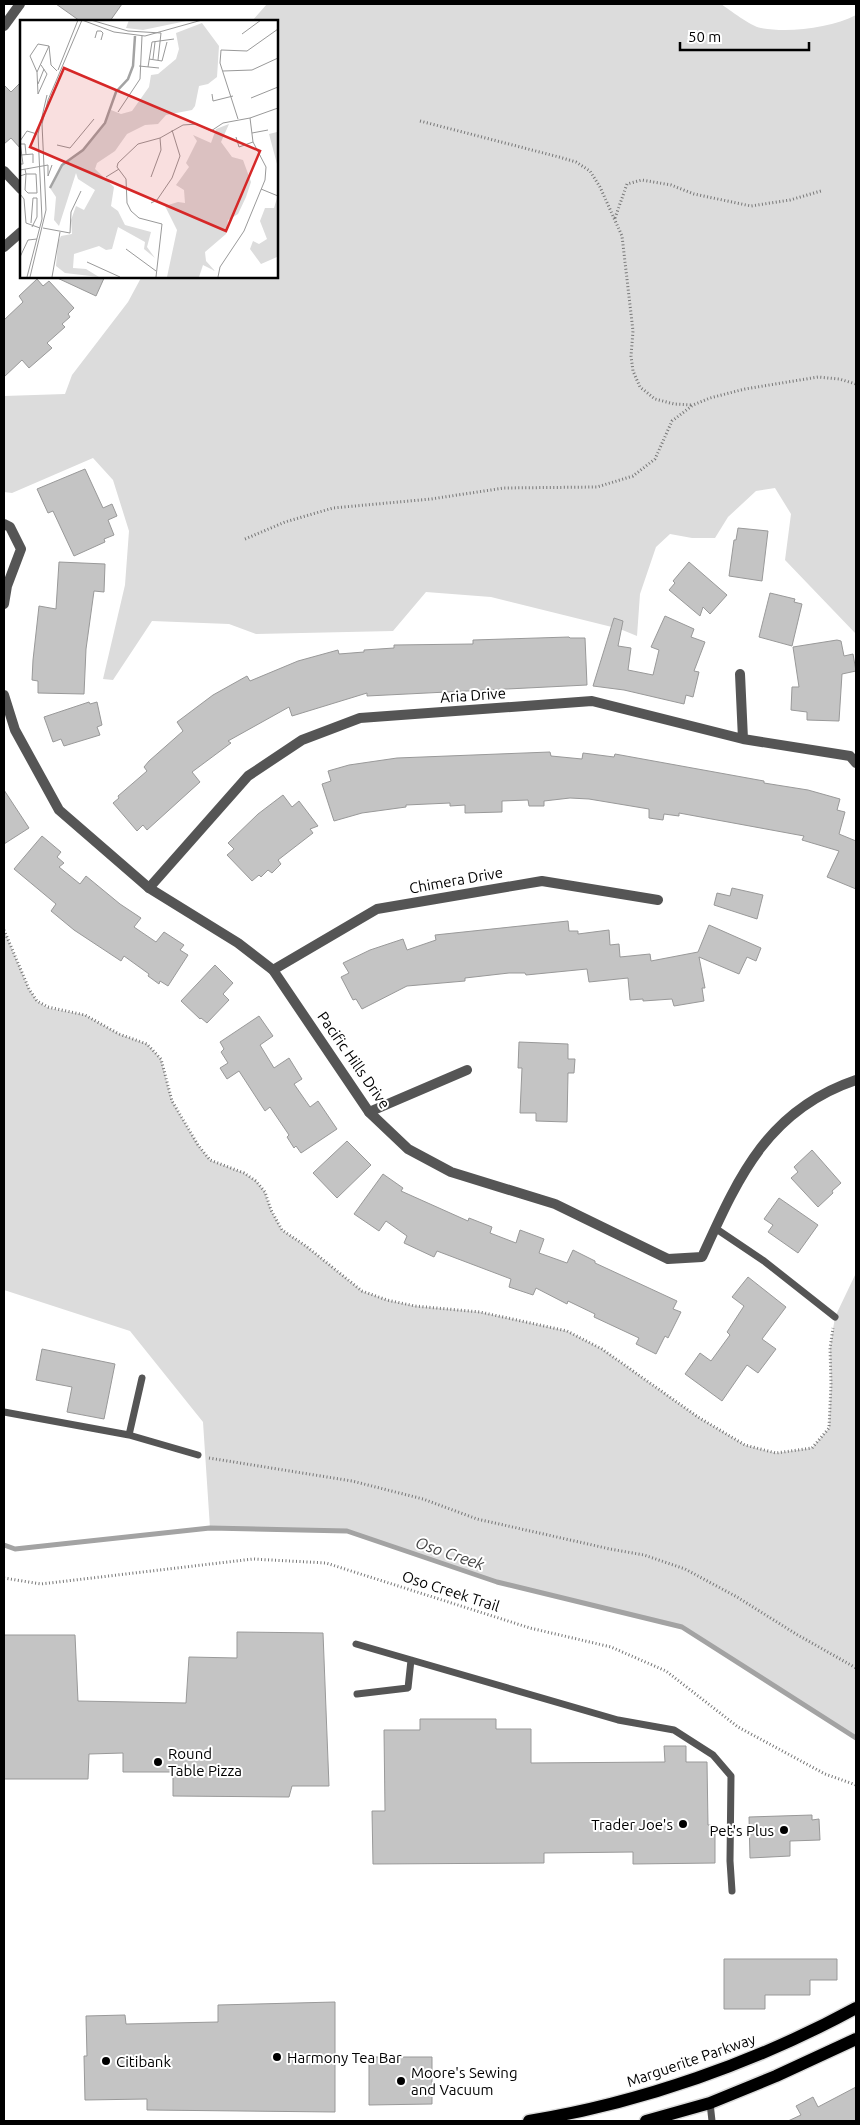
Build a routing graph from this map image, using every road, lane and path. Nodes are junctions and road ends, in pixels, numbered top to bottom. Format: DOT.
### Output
graph roads {
  1 [pos="20,4"];
  2 [pos="4,26"];
  3 [pos="420,121"];
  4 [pos="4,171"];
  5 [pos="20,188"];
  6 [pos="821,191"];
  7 [pos="615,219"];
  8 [pos="20,233"];
  9 [pos="4,247"];
  10 [pos="856,384"];
  11 [pos="693,405"];
  12 [pos="4,524"];
  13 [pos="245,539"];
  14 [pos="4,604"];
  15 [pos="740,674"];
  16 [pos="4,695"];
  17 [pos="743,739"];
  18 [pos="856,763"];
  19 [pos="149,888"];
  20 [pos="658,900"];
  21 [pos="4,930"];
  22 [pos="273,970"];
  23 [pos="467,1070"];
  24 [pos="856,1080"];
  25 [pos="369,1112"];
  26 [pos="715,1228"];
  27 [pos="835,1317"];
  28 [pos="142,1378"];
  29 [pos="4,1412"];
  30 [pos="129,1435"];
  31 [pos="198,1455"];
  32 [pos="4,1578"];
  33 [pos="356,1644"];
  34 [pos="412,1660"];
  35 [pos="856,1668"];
  36 [pos="357,1694"];
  37 [pos="856,1785"];
  38 [pos="732,1891"];
  39 [pos="856,2008"];
  40 [pos="856,2039"];
  41 [pos="710,2103"];
  42 [pos="529,2121"];
  43 [pos="646,2121"];
  44 [pos="712,2121"];
  1 -- 2 [label="street"];
  3 -- 7 [label="path"];
  4 -- 5 [label="street"];
  6 -- 7 [label="path"];
  7 -- 11 [label="path"];
  8 -- 9 [label="street"];
  10 -- 11 [label="path"];
  11 -- 13 [label="path"];
  12 -- 14 [label="street"];
  15 -- 17 [label="street"];
  16 -- 19 [label="street, Pacific Hills Drive"];
  17 -- 18 [label="street, Aria Drive"];
  17 -- 19 [label="street, Aria Drive"];
  19 -- 22 [label="street, Pacific Hills Drive"];
  20 -- 22 [label="street, Chimera Drive"];
  21 -- 27 [label="path"];
  22 -- 25 [label="street, Pacific Hills Drive"];
  23 -- 25 [label="street"];
  24 -- 26 [label="street, Pacific Hills Drive"];
  25 -- 26 [label="street, Pacific Hills Drive"];
  26 -- 27 [label="lane"];
  28 -- 30 [label="lane"];
  29 -- 30 [label="lane"];
  30 -- 31 [label="lane"];
  31 -- 35 [label="path"];
  32 -- 37 [label="path, Oso Creek Trail"];
  33 -- 34 [label="lane"];
  34 -- 36 [label="lane"];
  34 -- 38 [label="lane"];
  39 -- 42 [label="main road, Marguerite Parkway"];
  40 -- 41 [label="main road"];
  41 -- 43 [label="main road"];
  41 -- 44 [label="lane"];
}
